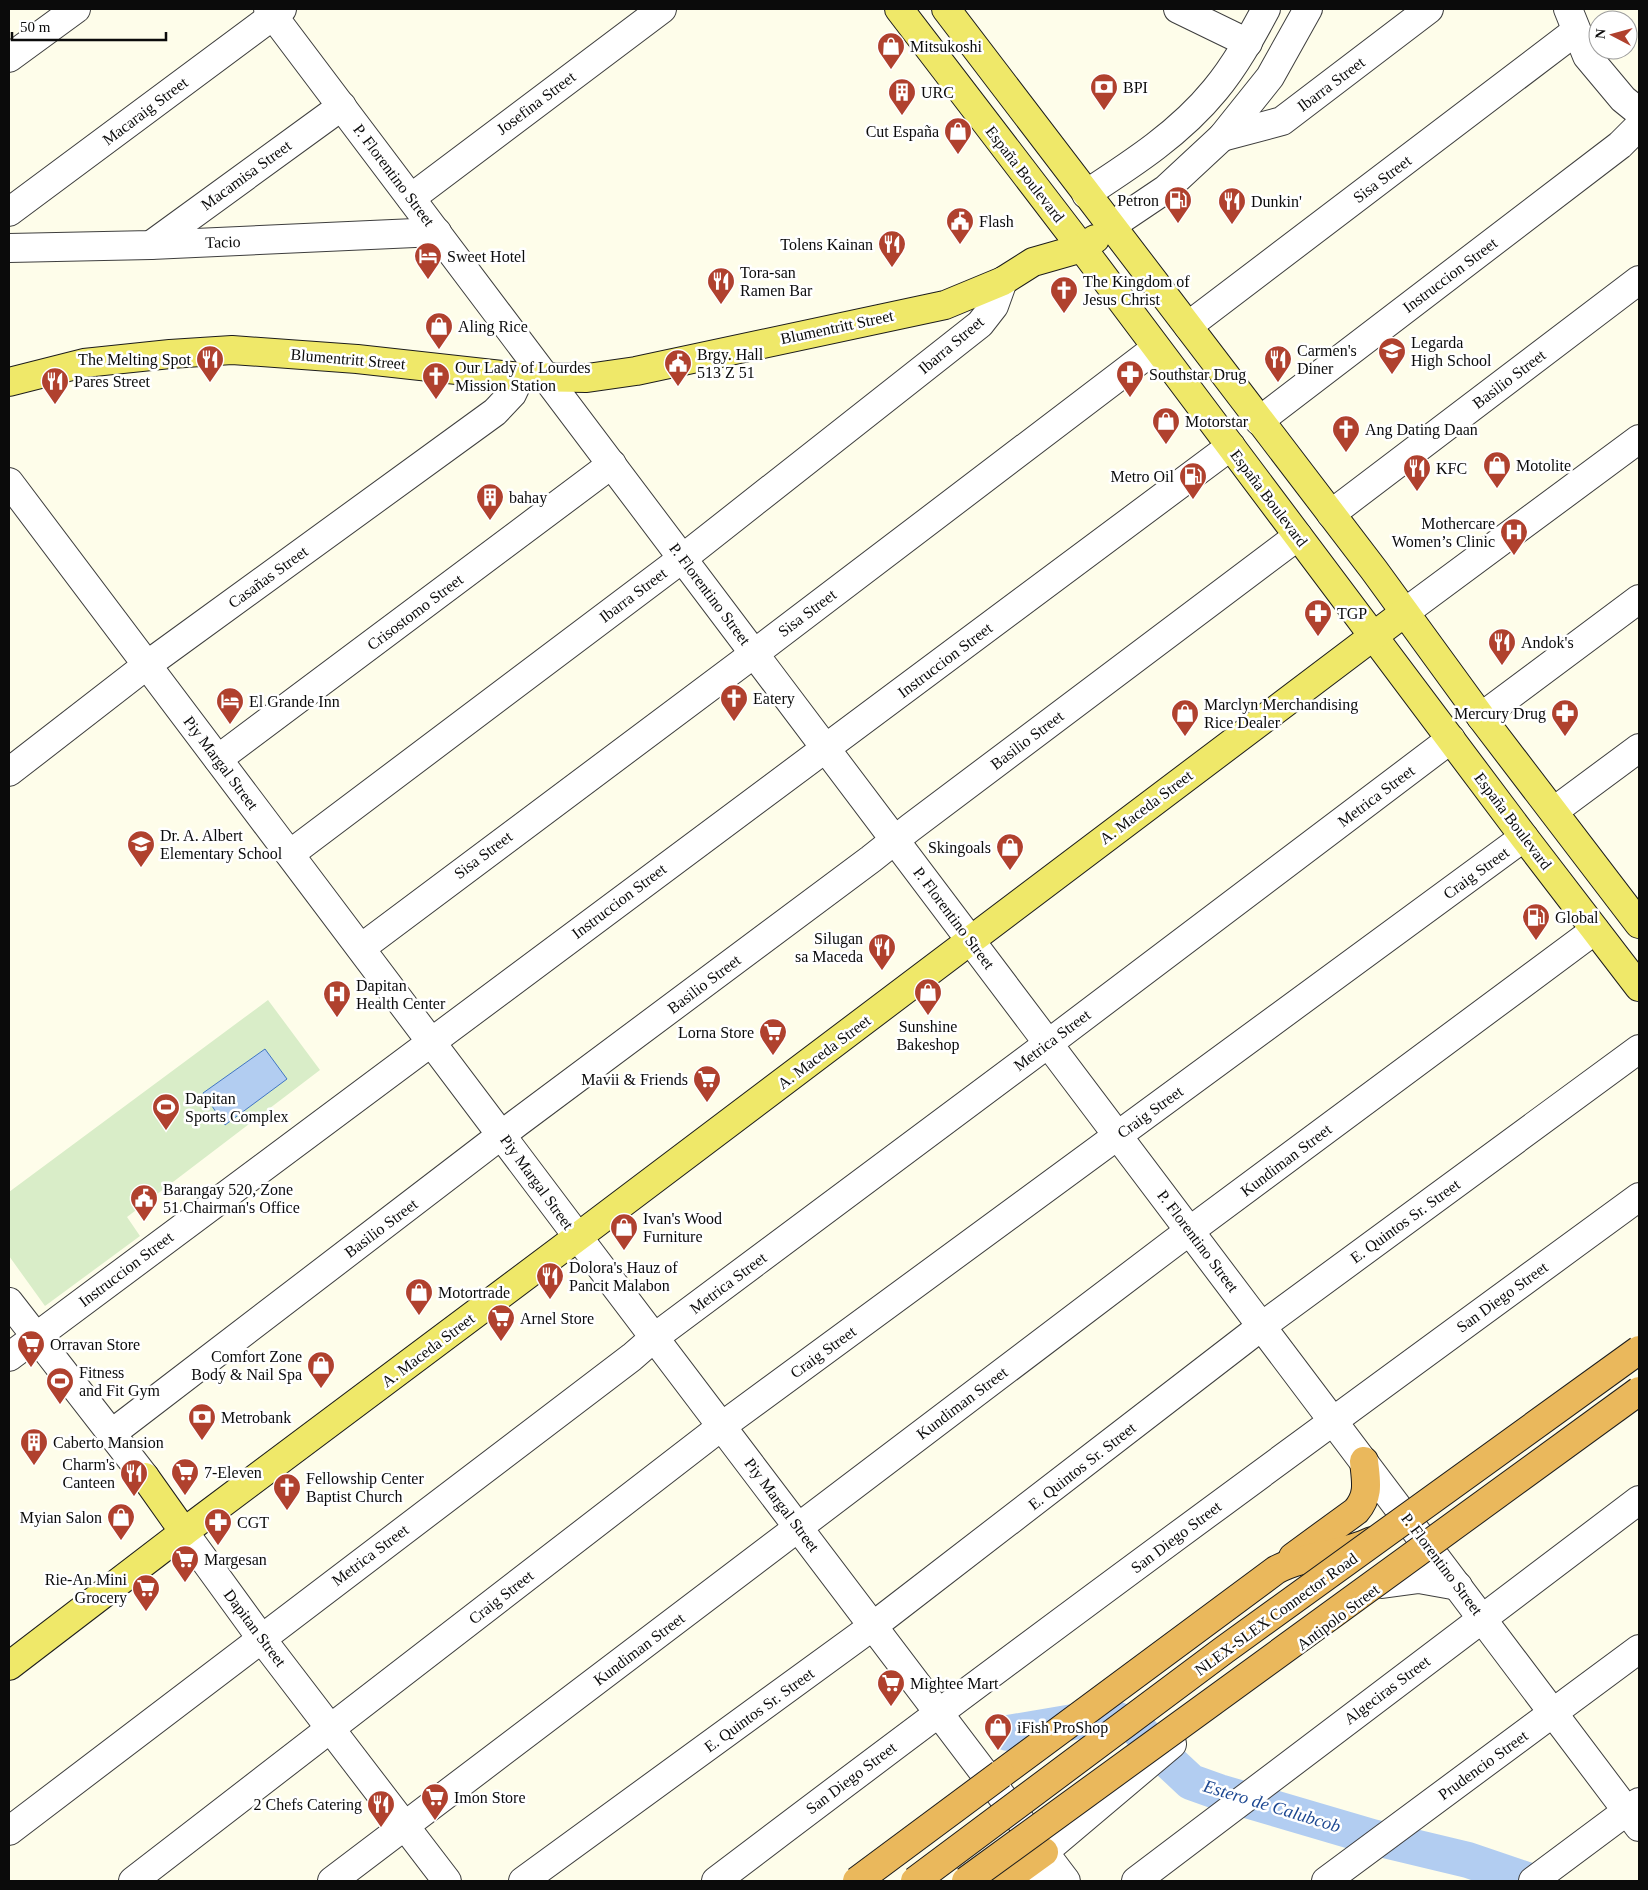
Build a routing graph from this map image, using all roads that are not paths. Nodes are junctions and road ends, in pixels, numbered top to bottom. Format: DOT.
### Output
graph roads {
  1 [pos="76,9"];
  2 [pos="662,9"];
  3 [pos="899,9"];
  4 [pos="946,9"];
  5 [pos="1178,9"];
  6 [pos="1266,9"];
  7 [pos="1308,9"];
  8 [pos="1429,9"];
  9 [pos="274,11"];
  10 [pos="1572,20"];
  11 [pos="1248,43"];
  12 [pos="9,58"];
  13 [pos="342,106"];
  14 [pos="1639,112"];
  15 [pos="1639,126"];
  16 [pos="1222,137"];
  17 [pos="1086,194"];
  18 [pos="411,198"];
  19 [pos="9,212"];
  20 [pos="1057,215"];
  21 [pos="1111,226"];
  22 [pos="437,232"];
  23 [pos="151,245"];
  24 [pos="9,248"];
  25 [pos="1082,248"];
  26 [pos="1033,262"];
  27 [pos="1639,280"];
  28 [pos="1003,281"];
  29 [pos="1188,326"];
  30 [pos="1156,348"];
  31 [pos="520,377"];
  32 [pos="547,377"];
  33 [pos="9,382"];
  34 [pos="1259,421"];
  35 [pos="1639,438"];
  36 [pos="1231,446"];
  37 [pos="612,464"];
  38 [pos="10,486"];
  39 [pos="1330,514"];
  40 [pos="1298,536"];
  41 [pos="683,558"];
  42 [pos="1639,599"];
  43 [pos="1404,613"];
  44 [pos="1373,636"];
  45 [pos="755,653"];
  46 [pos="147,665"];
  47 [pos="1481,716"];
  48 [pos="1451,739"];
  49 [pos="826,748"];
  50 [pos="1639,748"];
  51 [pos="218,759"];
  52 [pos="9,772"];
  53 [pos="1554,812"];
  54 [pos="1524,837"];
  55 [pos="895,839"];
  56 [pos="290,854"];
  57 [pos="1635,911"];
  58 [pos="1595,930"];
  59 [pos="971,939"];
  60 [pos="361,948"];
  61 [pos="1639,987"];
  62 [pos="431,1041"];
  63 [pos="1049,1043"];
  64 [pos="1639,1049"];
  65 [pos="502,1135"];
  66 [pos="1118,1135"];
  67 [pos="1639,1197"];
  68 [pos="1190,1231"];
  69 [pos="578,1237"];
  70 [pos="9,1302"];
  71 [pos="1262,1326"];
  72 [pos="35,1337"];
  73 [pos="655,1337"];
  74 [pos="1639,1343"];
  75 [pos="1639,1350"];
  76 [pos="9,1357"];
  77 [pos="1639,1390"];
  78 [pos="1333,1420"];
  79 [pos="722,1426"];
  80 [pos="111,1434"];
  81 [pos="1364,1461"];
  82 [pos="145,1477"];
  83 [pos="1639,1500"];
  84 [pos="1408,1519"];
  85 [pos="799,1527"];
  86 [pos="184,1532"];
  87 [pos="1429,1548"];
  88 [pos="1276,1570"];
  89 [pos="1382,1584"];
  90 [pos="1458,1586"];
  91 [pos="1482,1618"];
  92 [pos="873,1626"];
  93 [pos="261,1638"];
  94 [pos="1639,1649"];
  95 [pos="9,1666"];
  96 [pos="938,1712"];
  97 [pos="1554,1714"];
  98 [pos="331,1729"];
  99 [pos="1635,1814"];
  100 [pos="406,1826"];
  101 [pos="9,1831"];
  102 [pos="1044,1852"];
  103 [pos="1541,1875"];
  104 [pos="133,1881"];
  105 [pos="332,1881"];
  106 [pos="447,1881"];
  107 [pos="523,1881"];
  108 [pos="716,1881"];
  109 [pos="857,1881"];
  110 [pos="914,1881"];
  111 [pos="966,1881"];
  112 [pos="1004,1881"];
  113 [pos="1027,1881"];
  114 [pos="1038,1881"];
  115 [pos="1066,1881"];
  116 [pos="1136,1881"];
  117 [pos="1326,1881"];
  1 -- 12 [label="street"];
  2 -- 18 [label="street, Josefina Street"];
  3 -- 20 [label="main road, España Boulevard"];
  4 -- 17 [label="main road"];
  5 -- 11 [label="street"];
  6 -- 11 [label="street"];
  7 -- 16 [label="street, Blumentritt Street"];
  8 -- 16 [label="street, Ibarra Street"];
  9 -- 13 [label="street, P. Florentino Street"];
  9 -- 19 [label="street, Macaraig Street"];
  10 -- 14 [label="street"];
  10 -- 29 [label="street, Sisa Street"];
  11 -- 17 [label="street"];
  13 -- 18 [label="street, P. Florentino Street"];
  13 -- 23 [label="street, Macamisa Street"];
  15 -- 34 [label="street, Instruccion Street"];
  16 -- 21 [label="street, Blumentritt Street"];
  17 -- 20 [label="main road"];
  17 -- 21 [label="main road"];
  18 -- 22 [label="street, P. Florentino Street"];
  20 -- 25 [label="main road, España Boulevard"];
  20 -- 26 [label="main road"];
  21 -- 25 [label="main road, Blumentritt Street"];
  21 -- 29 [label="main road"];
  22 -- 23 [label="street, Tacio"];
  22 -- 32 [label="street, P. Florentino Street"];
  23 -- 24 [label="street, Tacio"];
  25 -- 26 [label="main road, Blumentritt Street"];
  25 -- 30 [label="main road, España Boulevard"];
  26 -- 28 [label="main road, Blumentritt Street"];
  27 -- 39 [label="street, Basilio Street"];
  28 -- 32 [label="main road, Blumentritt Street"];
  28 -- 41 [label="street, Ibarra Street"];
  29 -- 34 [label="main road"];
  30 -- 36 [label="main road, España Boulevard"];
  30 -- 45 [label="street, Sisa Street"];
  31 -- 32 [label="main road, Blumentritt Street"];
  31 -- 33 [label="main road, Blumentritt Street"];
  31 -- 46 [label="street, Casañas Street"];
  32 -- 37 [label="street, P. Florentino Street"];
  34 -- 39 [label="main road"];
  35 -- 43 [label="street, A. Maceda Street"];
  36 -- 40 [label="main road, España Boulevard"];
  36 -- 49 [label="street, Instruccion Street"];
  37 -- 41 [label="street, P. Florentino Street"];
  37 -- 51 [label="street, Crisostomo Street"];
  38 -- 46 [label="street, Piy Margal Street"];
  39 -- 43 [label="main road"];
  40 -- 44 [label="main road, España Boulevard"];
  40 -- 55 [label="street, Basilio Street"];
  41 -- 45 [label="street, P. Florentino Street"];
  41 -- 56 [label="street, Ibarra Street"];
  42 -- 47 [label="street"];
  43 -- 44 [label="main road, A. Maceda Street"];
  43 -- 47 [label="main road"];
  44 -- 48 [label="main road, España Boulevard"];
  44 -- 59 [label="main road, A. Maceda Street"];
  45 -- 49 [label="street, P. Florentino Street"];
  45 -- 60 [label="street, Sisa Street"];
  46 -- 51 [label="street, Piy Margal Street"];
  46 -- 52 [label="street, Casañas Street"];
  47 -- 53 [label="main road"];
  48 -- 54 [label="main road, España Boulevard"];
  48 -- 63 [label="street, Metrica Street"];
  49 -- 55 [label="street, P. Florentino Street"];
  49 -- 62 [label="street, Instruccion Street"];
  50 -- 53 [label="street"];
  51 -- 56 [label="street, Piy Margal Street"];
  53 -- 57 [label="main road"];
  54 -- 58 [label="main road, España Boulevard"];
  54 -- 66 [label="street, Craig Street"];
  55 -- 59 [label="street, P. Florentino Street"];
  55 -- 65 [label="street, Basilio Street"];
  56 -- 60 [label="street, Piy Margal Street"];
  58 -- 61 [label="main road, España Boulevard"];
  58 -- 68 [label="street, Kundiman Street"];
  59 -- 63 [label="street, P. Florentino Street"];
  59 -- 69 [label="main road, A. Maceda Street"];
  60 -- 62 [label="street, Piy Margal Street"];
  62 -- 65 [label="street, Piy Margal Street"];
  62 -- 72 [label="street, Instruccion Street"];
  63 -- 66 [label="street, P. Florentino Street"];
  63 -- 73 [label="street, Metrica Street"];
  64 -- 71 [label="street, E. Quintos Sr. Street"];
  65 -- 69 [label="street, Piy Margal Street"];
  65 -- 80 [label="street, Basilio Street"];
  66 -- 68 [label="street, P. Florentino Street"];
  66 -- 79 [label="street, Craig Street"];
  67 -- 78 [label="street, San Diego Street"];
  68 -- 71 [label="street, P. Florentino Street"];
  68 -- 85 [label="street, Kundiman Street"];
  69 -- 73 [label="street, Piy Margal Street"];
  69 -- 86 [label="main road, A. Maceda Street"];
  70 -- 72 [label="street, Dapitan Street"];
  71 -- 78 [label="street, P. Florentino Street"];
  71 -- 92 [label="street, E. Quintos Sr. Street"];
  72 -- 76 [label="street, Instruccion Street"];
  72 -- 80 [label="street, Dapitan Street"];
  73 -- 79 [label="street, Piy Margal Street"];
  73 -- 93 [label="street, Metrica Street"];
  74 -- 84 [label="street"];
  75 -- 110 [label="highway, NLEX-SLEX Connector Road, bridge"];
  77 -- 87 [label="street, Antipolo Street"];
  77 -- 111 [label="highway, NLEX-SLEX Connector Road, bridge"];
  78 -- 81 [label="street, P. Florentino Street"];
  78 -- 96 [label="street, San Diego Street"];
  79 -- 85 [label="street, Piy Margal Street"];
  79 -- 98 [label="street, Craig Street"];
  80 -- 82 [label="street, Dapitan Street"];
  81 -- 84 [label="street, P. Florentino Street"];
  81 -- 88 [label="highway"];
  82 -- 86 [label="main road, Dapitan Street"];
  83 -- 91 [label="street, Algeciras Street"];
  84 -- 87 [label="street, P. Florentino Street"];
  84 -- 88 [label="highway"];
  85 -- 92 [label="street, Piy Margal Street"];
  85 -- 100 [label="street, Kundiman Street"];
  86 -- 93 [label="street, Dapitan Street"];
  86 -- 95 [label="main road, A. Maceda Street"];
  87 -- 89 [label="street, Antipolo Street"];
  87 -- 90 [label="street, P. Florentino Street"];
  88 -- 109 [label="highway, bridge"];
  89 -- 90 [label="street"];
  89 -- 102 [label="street, Antipolo Street"];
  90 -- 91 [label="street, P. Florentino Street"];
  91 -- 97 [label="street, P. Florentino Street"];
  91 -- 116 [label="street, Algeciras Street"];
  92 -- 96 [label="street, Piy Margal Street"];
  92 -- 107 [label="street, E. Quintos Sr. Street"];
  93 -- 98 [label="street, Dapitan Street"];
  93 -- 101 [label="street, Metrica Street"];
  94 -- 97 [label="street, Prudencio Street"];
  96 -- 102 [label="street, Piy Margal Street"];
  96 -- 108 [label="street, San Diego Street"];
  97 -- 99 [label="street, P. Florentino Street"];
  97 -- 117 [label="street, Prudencio Street"];
  98 -- 100 [label="street, Dapitan Street"];
  98 -- 104 [label="street, Craig Street"];
  99 -- 103 [label="street"];
  100 -- 105 [label="street, Kundiman Street"];
  100 -- 106 [label="street, Dapitan Street"];
  102 -- 112 [label="highway"];
  102 -- 115 [label="street, Piy Margal Street"];
  113 -- 114 [label="street"];
}
